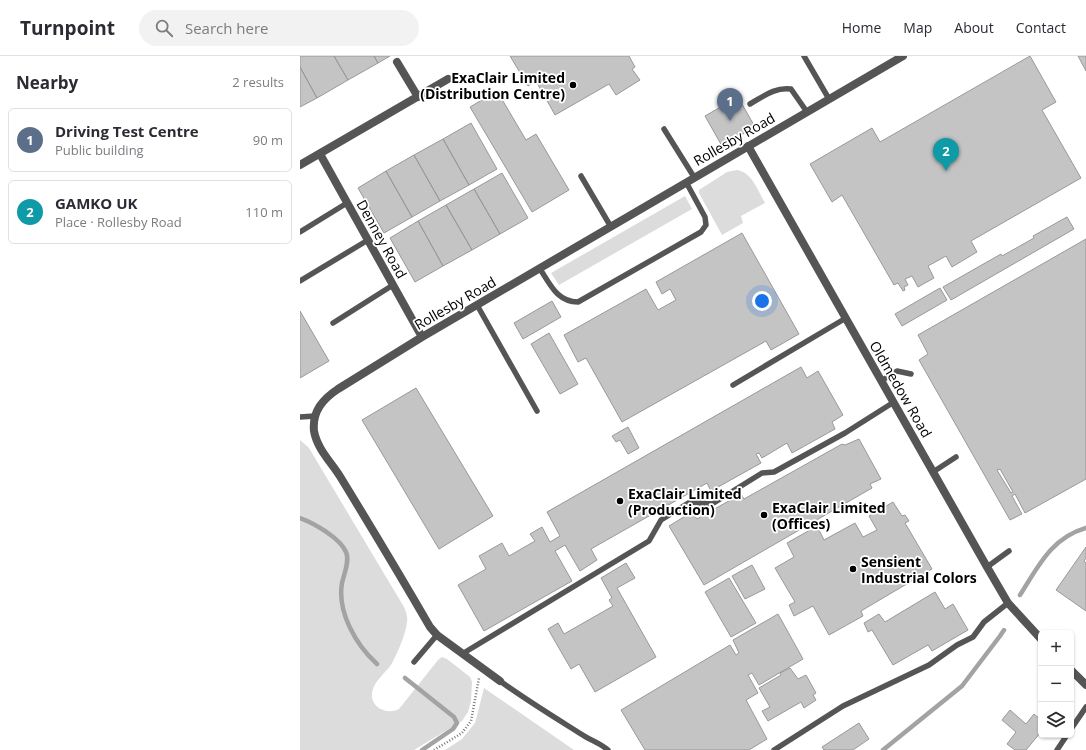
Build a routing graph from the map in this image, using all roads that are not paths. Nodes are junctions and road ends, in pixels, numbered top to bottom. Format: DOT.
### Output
graph roads {
  1 [pos="804,56"];
  2 [pos="903,56"];
  3 [pos="397,62"];
  4 [pos="448,79"];
  5 [pos="418,97"];
  6 [pos="829,99"];
  7 [pos="750,104"];
  8 [pos="807,112"];
  9 [pos="664,129"];
  10 [pos="748,146"];
  11 [pos="320,154"];
  12 [pos="300,165"];
  13 [pos="582,176"];
  14 [pos="694,177"];
  15 [pos="686,182"];
  16 [pos="347,203"];
  17 [pos="611,227"];
  18 [pos="300,232"];
  19 [pos="368,240"];
  20 [pos="540,269"];
  21 [pos="300,281"];
  22 [pos="393,284"];
  23 [pos="477,305"];
  24 [pos="846,318"];
  25 [pos="333,323"];
  26 [pos="422,337"];
  27 [pos="911,374"];
  28 [pos="881,382"];
  29 [pos="733,385"];
  30 [pos="894,402"];
  31 [pos="538,410"];
  32 [pos="315,416"];
  33 [pos="300,417"];
  34 [pos="956,457"];
  35 [pos="933,472"];
  36 [pos="1009,551"];
  37 [pos="987,567"];
  38 [pos="1008,603"];
  39 [pos="437,635"];
  40 [pos="1038,636"];
  41 [pos="462,654"];
  42 [pos="414,662"];
  43 [pos="1074,673"];
  44 [pos="500,681"];
  45 [pos="1086,685"];
  46 [pos="1086,707"];
  47 [pos="1074,725"];
  48 [pos="1065,738"];
  49 [pos="608,750"];
  50 [pos="774,750"];
  51 [pos="1057,750"];
  1 -- 6 [label="lane"];
  2 -- 6 [label="street, Rollesby Road"];
  3 -- 5 [label="street"];
  4 -- 5 [label="street"];
  5 -- 11 [label="street"];
  6 -- 8 [label="street, Rollesby Road"];
  7 -- 8 [label="lane"];
  8 -- 10 [label="street, Rollesby Road"];
  9 -- 14 [label="lane"];
  10 -- 14 [label="street, Rollesby Road"];
  10 -- 24 [label="street, Oldmedow Road"];
  11 -- 12 [label="street"];
  11 -- 16 [label="street, Denney Road"];
  13 -- 17 [label="lane"];
  14 -- 15 [label="street, Rollesby Road"];
  15 -- 17 [label="street, Rollesby Road"];
  15 -- 20 [label="lane"];
  16 -- 18 [label="lane"];
  16 -- 19 [label="street, Denney Road"];
  17 -- 20 [label="street, Rollesby Road"];
  19 -- 21 [label="lane"];
  19 -- 22 [label="street, Denney Road"];
  20 -- 23 [label="street, Rollesby Road"];
  22 -- 25 [label="lane"];
  22 -- 26 [label="street, Denney Road"];
  23 -- 26 [label="street, Rollesby Road"];
  23 -- 31 [label="lane"];
  24 -- 28 [label="street, Oldmedow Road"];
  24 -- 29 [label="lane"];
  26 -- 32 [label="street, Rollesby Road"];
  27 -- 28 [label="lane"];
  28 -- 30 [label="street, Oldmedow Road"];
  30 -- 35 [label="street, Oldmedow Road"];
  30 -- 41 [label="lane"];
  32 -- 33 [label="lane"];
  32 -- 39 [label="street, Rollesby Road"];
  34 -- 35 [label="lane"];
  35 -- 37 [label="street, Oldmedow Road"];
  36 -- 37 [label="lane"];
  37 -- 38 [label="street, Oldmedow Road"];
  38 -- 40 [label="street, Oldmedow Road"];
  38 -- 50 [label="lane"];
  39 -- 41 [label="street, Rollesby Road"];
  39 -- 42 [label="lane"];
  41 -- 44 [label="street, Rollesby Road"];
  43 -- 45 [label="street"];
  44 -- 49 [label="lane"];
  46 -- 47 [label="lane"];
  48 -- 51 [label="lane"];
}
